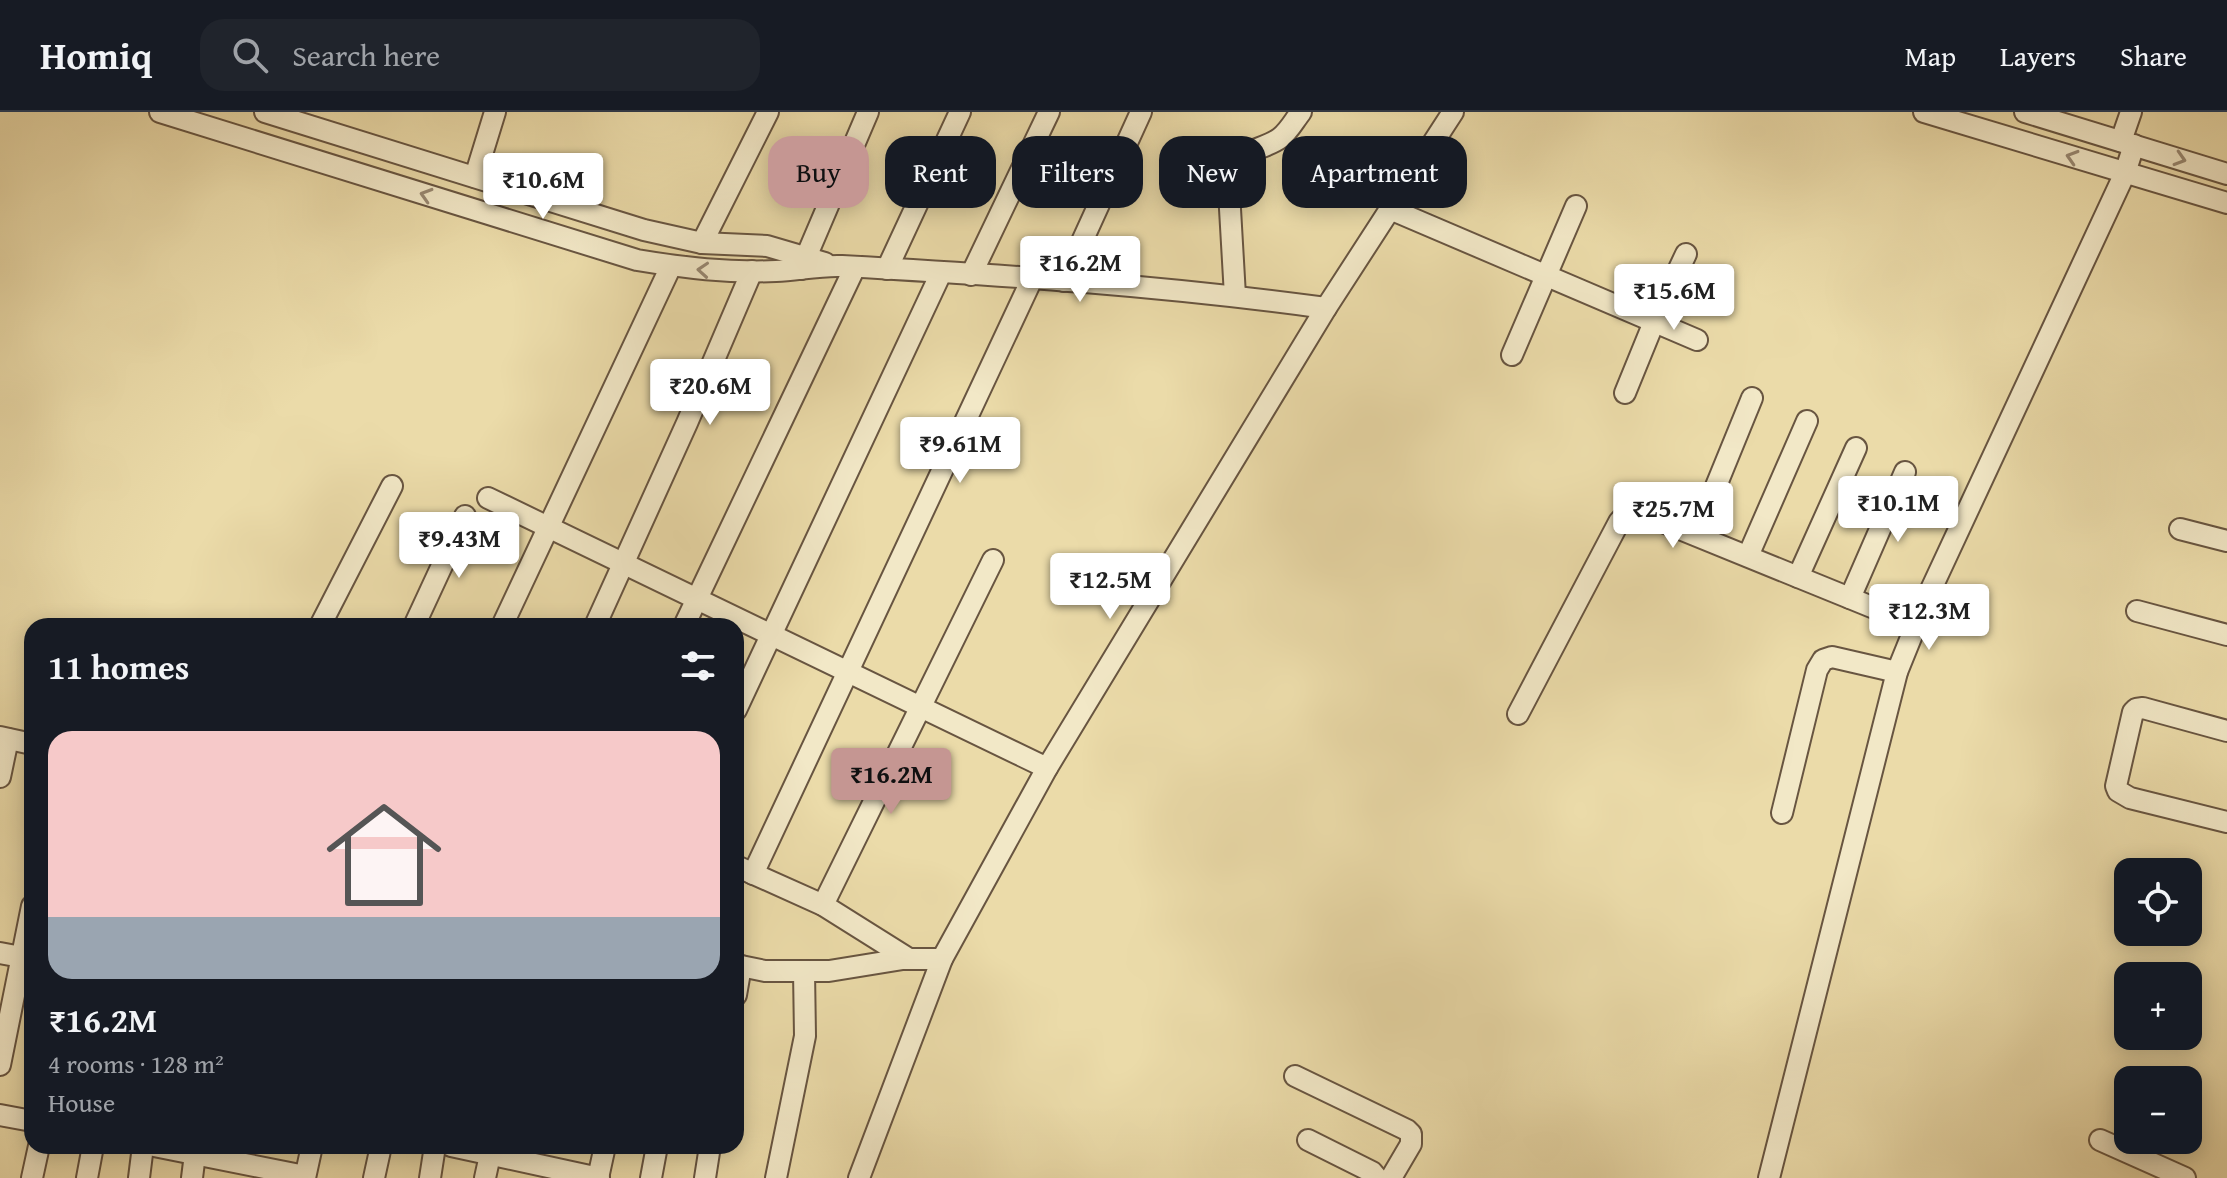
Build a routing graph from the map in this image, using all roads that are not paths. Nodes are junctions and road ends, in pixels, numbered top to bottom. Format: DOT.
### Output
graph roads {
  1 [pos="160,112"];
  2 [pos="265,112"];
  3 [pos="495,112"];
  4 [pos="768,112"];
  5 [pos="868,112"];
  6 [pos="960,112"];
  7 [pos="1049,112"];
  8 [pos="1301,112"];
  9 [pos="1453,112"];
  10 [pos="1924,112"];
  11 [pos="2025,112"];
  12 [pos="2131,112"];
  13 [pos="1137,113"];
  14 [pos="2128,143"];
  15 [pos="2125,173"];
  16 [pos="2227,174"];
  17 [pos="475,177"];
  18 [pos="2227,203"];
  19 [pos="1576,206"];
  20 [pos="1390,209"];
  21 [pos="702,243"];
  22 [pos="1686,254"];
  23 [pos="803,263"];
  24 [pos="671,266"];
  25 [pos="846,266"];
  26 [pos="887,269"];
  27 [pos="752,271"];
  28 [pos="941,273"];
  29 [pos="971,275"];
  30 [pos="1547,276"];
  31 [pos="1032,279"];
  32 [pos="1064,281"];
  33 [pos="1235,296"];
  34 [pos="1326,308"];
  35 [pos="1654,322"];
  36 [pos="1697,340"];
  37 [pos="1512,355"];
  38 [pos="1625,393"];
  39 [pos="1752,398"];
  40 [pos="1807,421"];
  41 [pos="1856,448"];
  42 [pos="1905,472"];
  43 [pos="392,486"];
  44 [pos="488,498"];
  45 [pos="465,516"];
  46 [pos="549,526"];
  47 [pos="2180,529"];
  48 [pos="1696,535"];
  49 [pos="2227,541"];
  50 [pos="1748,556"];
  51 [pos="993,560"];
  52 [pos="625,564"];
  53 [pos="1798,577"];
  54 [pos="1850,598"];
  55 [pos="697,599"];
  56 [pos="2137,611"];
  57 [pos="324,618"];
  58 [pos="418,618"];
  59 [pos="506,618"];
  60 [pos="599,618"];
  61 [pos="688,618"];
  62 [pos="737,618"];
  63 [pos="744,622"];
  64 [pos="1916,625"];
  65 [pos="772,635"];
  66 [pos="2227,635"];
  67 [pos="847,672"];
  68 [pos="1897,672"];
  69 [pos="744,693"];
  70 [pos="919,707"];
  71 [pos="1518,714"];
  72 [pos="2227,731"];
  73 [pos="4,738"];
  74 [pos="24,742"];
  75 [pos="1047,768"];
  76 [pos="0,777"];
  77 [pos="1782,813"];
  78 [pos="2227,822"];
  79 [pos="745,870"];
  80 [pos="823,905"];
  81 [pos="0,953"];
  82 [pos="24,957"];
  83 [pos="909,959"];
  84 [pos="942,959"];
  85 [pos="744,967"];
  86 [pos="24,970"];
  87 [pos="804,971"];
  88 [pos="0,1065"];
  89 [pos="1295,1076"];
  90 [pos="0,1115"];
  91 [pos="24,1120"];
  92 [pos="1308,1140"];
  93 [pos="2100,1140"];
  94 [pos="37,1154"];
  95 [pos="92,1154"];
  96 [pos="142,1154"];
  97 [pos="198,1154"];
  98 [pos="204,1154"];
  99 [pos="310,1154"];
  100 [pos="379,1154"];
  101 [pos="434,1154"];
  102 [pos="490,1154"];
  103 [pos="507,1154"];
  104 [pos="604,1154"];
  105 [pos="656,1154"];
  106 [pos="709,1154"];
  107 [pos="542,1163"];
  108 [pos="248,1172"];
  109 [pos="305,1177"];
  110 [pos="32,1178"];
  111 [pos="87,1178"];
  112 [pos="139,1178"];
  113 [pos="192,1178"];
  114 [pos="374,1178"];
  115 [pos="430,1178"];
  116 [pos="485,1178"];
  117 [pos="599,1178"];
  118 [pos="651,1178"];
  119 [pos="705,1178"];
  120 [pos="776,1178"];
  121 [pos="859,1178"];
  122 [pos="1377,1178"];
  123 [pos="1391,1178"];
  124 [pos="1769,1178"];
  125 [pos="2185,1178"];
  24 -- 1 [label="street, one-way"];
  2 -- 17 [label="street"];
  3 -- 17 [label="street"];
  4 -- 21 [label="street"];
  5 -- 23 [label="street"];
  6 -- 26 [label="street"];
  7 -- 29 [label="street"];
  8 -- 33 [label="street"];
  9 -- 20 [label="street"];
  15 -- 10 [label="street, one-way"];
  11 -- 14 [label="street"];
  12 -- 14 [label="street"];
  13 -- 32 [label="street"];
  14 -- 15 [label="street"];
  14 -- 16 [label="street, one-way"];
  15 -- 18 [label="street"];
  15 -- 64 [label="street"];
  17 -- 21 [label="street"];
  19 -- 30 [label="street"];
  20 -- 30 [label="street"];
  20 -- 34 [label="street"];
  21 -- 23 [label="street"];
  22 -- 35 [label="street"];
  23 -- 25 [label="street"];
  23 -- 27 [label="street"];
  27 -- 24 [label="street, one-way"];
  24 -- 46 [label="street"];
  25 -- 26 [label="street"];
  25 -- 55 [label="street"];
  26 -- 28 [label="street"];
  27 -- 52 [label="street"];
  28 -- 29 [label="street"];
  28 -- 65 [label="street"];
  29 -- 31 [label="street"];
  30 -- 35 [label="street"];
  30 -- 37 [label="street"];
  31 -- 32 [label="street"];
  31 -- 67 [label="street"];
  32 -- 33 [label="street"];
  33 -- 34 [label="street"];
  34 -- 75 [label="street"];
  35 -- 36 [label="street"];
  35 -- 38 [label="street"];
  39 -- 48 [label="street"];
  40 -- 50 [label="street"];
  41 -- 53 [label="street"];
  42 -- 54 [label="street"];
  43 -- 57 [label="street"];
  44 -- 46 [label="street"];
  45 -- 58 [label="street"];
  46 -- 52 [label="street"];
  46 -- 59 [label="street"];
  47 -- 49 [label="street"];
  48 -- 50 [label="street"];
  48 -- 71 [label="street"];
  50 -- 53 [label="street"];
  51 -- 70 [label="street"];
  52 -- 55 [label="street"];
  52 -- 60 [label="street"];
  53 -- 54 [label="street"];
  54 -- 64 [label="street"];
  55 -- 61 [label="street"];
  55 -- 62 [label="street"];
  56 -- 66 [label="street"];
  63 -- 65 [label="street"];
  64 -- 68 [label="street"];
  65 -- 67 [label="street"];
  65 -- 69 [label="street"];
  67 -- 70 [label="street"];
  67 -- 79 [label="street"];
  68 -- 77 [label="street"];
  68 -- 124 [label="street"];
  70 -- 75 [label="street"];
  70 -- 80 [label="street"];
  72 -- 78 [label="street"];
  73 -- 74 [label="street"];
  73 -- 76 [label="street"];
  75 -- 84 [label="street"];
  79 -- 80 [label="street"];
  80 -- 83 [label="street"];
  81 -- 82 [label="street"];
  83 -- 84 [label="street"];
  83 -- 87 [label="street"];
  84 -- 121 [label="street"];
  85 -- 87 [label="street"];
  86 -- 88 [label="street"];
  87 -- 120 [label="street"];
  89 -- 123 [label="street"];
  90 -- 91 [label="street"];
  92 -- 122 [label="street"];
  93 -- 125 [label="street"];
  94 -- 110 [label="street"];
  95 -- 111 [label="street"];
  96 -- 112 [label="street"];
  97 -- 113 [label="street"];
  98 -- 108 [label="street"];
  99 -- 109 [label="street"];
  100 -- 114 [label="street"];
  101 -- 115 [label="street"];
  102 -- 116 [label="street"];
  103 -- 107 [label="street"];
  104 -- 117 [label="street"];
  105 -- 118 [label="street"];
  106 -- 119 [label="street"];
  107 -- 117 [label="street"];
  108 -- 109 [label="street"];
}
